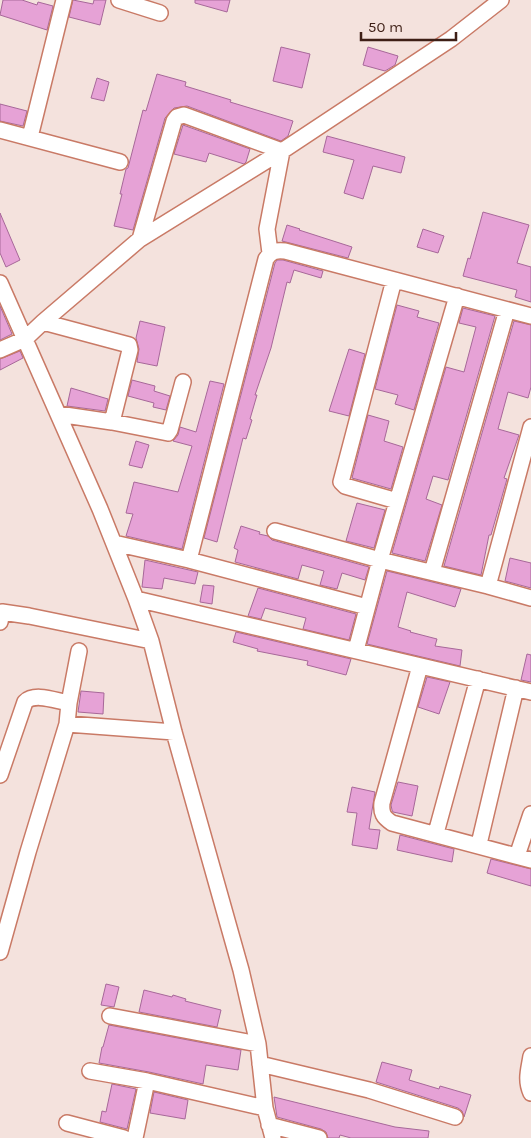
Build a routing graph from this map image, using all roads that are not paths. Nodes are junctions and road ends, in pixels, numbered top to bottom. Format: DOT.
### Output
graph roads {
  1 [pos="64,0"];
  2 [pos="119,0"];
  3 [pos="501,0"];
  4 [pos="160,13"];
  5 [pos="0,130"];
  6 [pos="30,137"];
  7 [pos="282,151"];
  8 [pos="120,162"];
  9 [pos="140,239"];
  10 [pos="270,253"];
  11 [pos="394,280"];
  12 [pos="0,283"];
  13 [pos="458,296"];
  14 [pos="4,300"];
  15 [pos="507,310"];
  16 [pos="531,316"];
  17 [pos="43,322"];
  18 [pos="25,339"];
  19 [pos="0,350"];
  20 [pos="183,382"];
  21 [pos="58,414"];
  22 [pos="112,422"];
  23 [pos="531,427"];
  24 [pos="397,501"];
  25 [pos="275,531"];
  26 [pos="114,544"];
  27 [pos="189,560"];
  28 [pos="380,560"];
  29 [pos="432,572"];
  30 [pos="488,586"];
  31 [pos="531,598"];
  32 [pos="136,599"];
  33 [pos="368,607"];
  34 [pos="0,622"];
  35 [pos="152,642"];
  36 [pos="356,650"];
  37 [pos="79,651"];
  38 [pos="420,666"];
  39 [pos="478,679"];
  40 [pos="516,688"];
  41 [pos="531,692"];
  42 [pos="69,703"];
  43 [pos="67,724"];
  44 [pos="174,732"];
  45 [pos="0,775"];
  46 [pos="531,814"];
  47 [pos="436,833"];
  48 [pos="479,844"];
  49 [pos="524,858"];
  50 [pos="0,952"];
  51 [pos="110,1016"];
  52 [pos="258,1044"];
  53 [pos="531,1056"];
  54 [pos="260,1064"];
  55 [pos="90,1071"];
  56 [pos="146,1081"];
  57 [pos="531,1092"];
  58 [pos="265,1108"];
  59 [pos="456,1117"];
  60 [pos="67,1123"];
  61 [pos="271,1131"];
  62 [pos="124,1138"];
  63 [pos="135,1138"];
  64 [pos="319,1138"];
  1 -- 6 [label="street"];
  2 -- 4 [label="street"];
  3 -- 7 [label="street"];
  5 -- 6 [label="street"];
  6 -- 8 [label="street"];
  7 -- 9 [label="street"];
  7 -- 9 [label="street"];
  7 -- 10 [label="street"];
  9 -- 17 [label="street"];
  10 -- 11 [label="street"];
  10 -- 27 [label="street"];
  11 -- 13 [label="street"];
  11 -- 24 [label="street"];
  12 -- 14 [label="street"];
  13 -- 15 [label="street"];
  13 -- 24 [label="street"];
  14 -- 18 [label="street"];
  15 -- 16 [label="street"];
  15 -- 29 [label="street"];
  17 -- 18 [label="street"];
  17 -- 22 [label="street"];
  18 -- 19 [label="street"];
  18 -- 21 [label="street"];
  20 -- 22 [label="street"];
  21 -- 22 [label="street"];
  21 -- 26 [label="street"];
  23 -- 30 [label="street"];
  24 -- 28 [label="street"];
  25 -- 28 [label="street"];
  26 -- 27 [label="street"];
  26 -- 32 [label="street"];
  27 -- 33 [label="street"];
  28 -- 29 [label="street"];
  28 -- 33 [label="street"];
  29 -- 30 [label="street"];
  30 -- 31 [label="street"];
  32 -- 35 [label="street"];
  32 -- 36 [label="street"];
  33 -- 36 [label="street"];
  34 -- 35 [label="street"];
  35 -- 44 [label="street"];
  36 -- 38 [label="street"];
  37 -- 42 [label="street"];
  38 -- 39 [label="street"];
  38 -- 47 [label="street"];
  39 -- 40 [label="street"];
  39 -- 47 [label="street"];
  40 -- 41 [label="street"];
  40 -- 48 [label="street"];
  42 -- 43 [label="street"];
  42 -- 45 [label="street"];
  43 -- 44 [label="street"];
  43 -- 50 [label="street"];
  44 -- 52 [label="street"];
  46 -- 49 [label="street"];
  47 -- 48 [label="street"];
  48 -- 49 [label="street"];
  51 -- 52 [label="street"];
  52 -- 54 [label="street"];
  53 -- 57 [label="street"];
  54 -- 58 [label="street"];
  54 -- 59 [label="street"];
  55 -- 56 [label="street"];
  56 -- 58 [label="street"];
  56 -- 63 [label="street"];
  58 -- 61 [label="street"];
  60 -- 62 [label="street"];
  61 -- 64 [label="street"];
}
